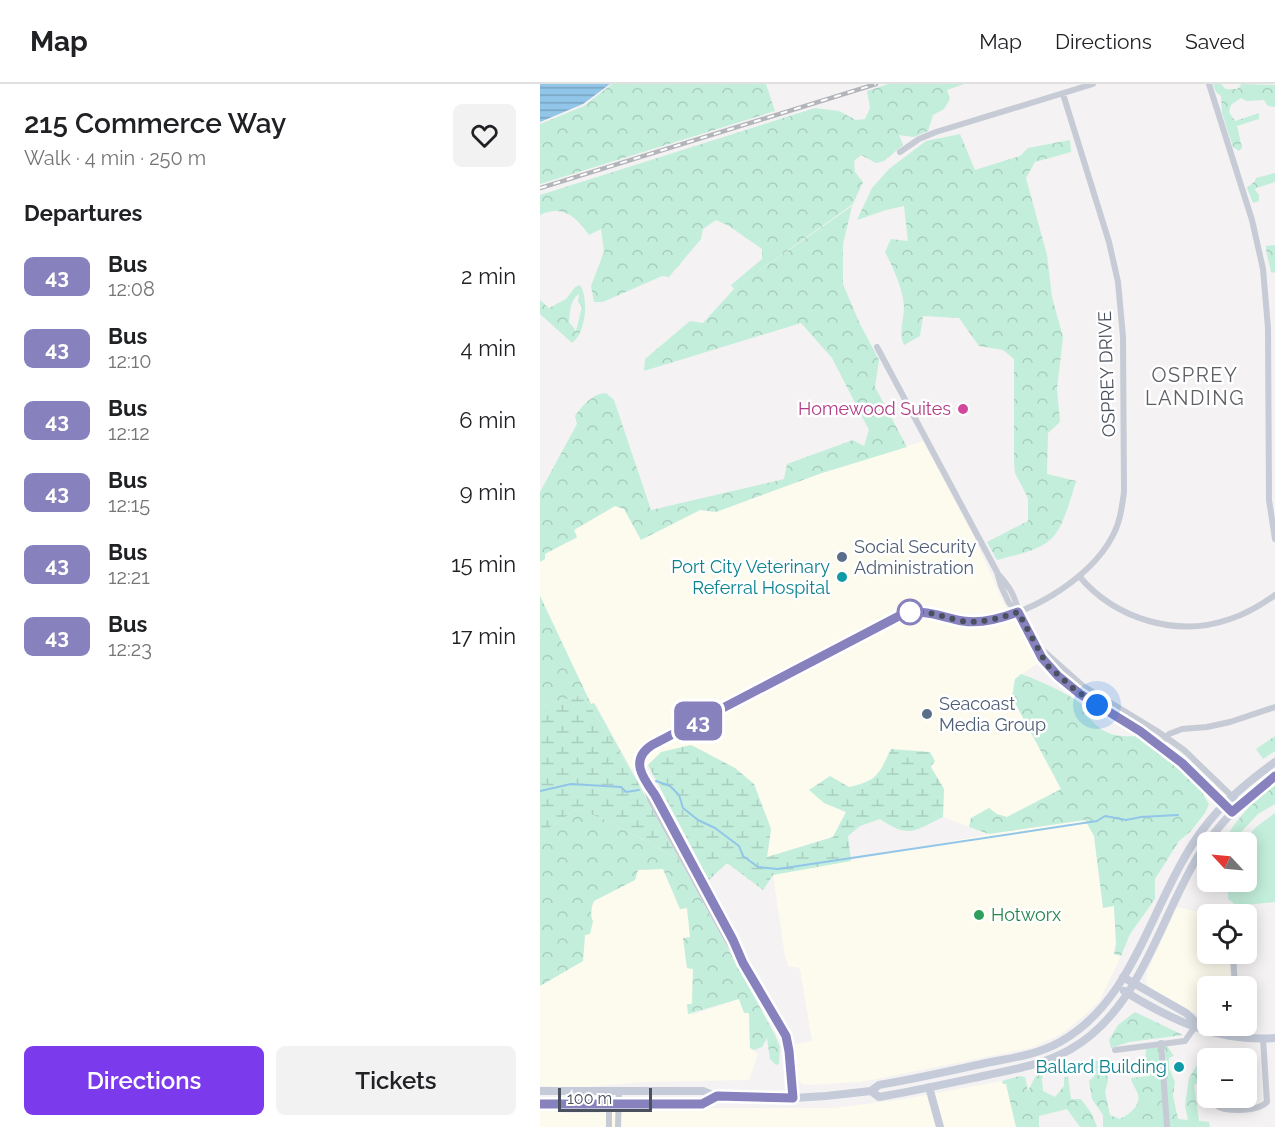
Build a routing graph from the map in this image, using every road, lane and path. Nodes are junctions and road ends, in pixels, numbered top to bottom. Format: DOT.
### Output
graph roads {
  1 [pos="1093,84"];
  2 [pos="1209,84"];
  3 [pos="1063,94"];
  4 [pos="900,152"];
  5 [pos="878,347"];
  6 [pos="1275,539"];
  7 [pos="1079,576"];
  8 [pos="1275,595"];
  9 [pos="1018,612"];
  10 [pos="1037,645"];
  11 [pos="1275,706"];
  12 [pos="1166,737"];
  13 [pos="1159,746"];
  14 [pos="1275,762"];
  15 [pos="1275,776"];
  16 [pos="1232,796"];
  17 [pos="1224,804"];
  18 [pos="1240,804"];
  19 [pos="1232,812"];
  20 [pos="1123,977"];
  21 [pos="1134,983"];
  22 [pos="1117,987"];
  23 [pos="1128,994"];
  24 [pos="1197,1023"];
  25 [pos="1194,1028"];
  26 [pos="1197,1029"];
  27 [pos="1231,1036"];
  28 [pos="1236,1037"];
  29 [pos="1263,1038"];
  30 [pos="1275,1038"];
  31 [pos="1161,1043"];
  32 [pos="1115,1050"];
  33 [pos="933,1087"];
  34 [pos="540,1091"];
  35 [pos="614,1091"];
  36 [pos="871,1091"];
  37 [pos="717,1096"];
  38 [pos="793,1098"];
  39 [pos="540,1104"];
  40 [pos="608,1104"];
  41 [pos="618,1104"];
  42 [pos="1257,1107"];
  43 [pos="1221,1108"];
  44 [pos="1249,1108"];
  45 [pos="609,1127"];
  46 [pos="618,1127"];
  47 [pos="940,1127"];
  48 [pos="1167,1127"];
  1 -- 3 [label="street"];
  2 -- 6 [label="street"];
  3 -- 4 [label="street"];
  3 -- 7 [label="street, OSPREY DRIVE"];
  5 -- 9 [label="street"];
  7 -- 8 [label="street"];
  7 -- 9 [label="street, OSPREY DRIVE"];
  9 -- 10 [label="street"];
  9 -- 38 [label="street, OSPREY DRIVE"];
  10 -- 12 [label="street"];
  10 -- 13 [label="street"];
  11 -- 12 [label="street"];
  12 -- 13 [label="street"];
  12 -- 16 [label="street"];
  13 -- 17 [label="street"];
  14 -- 16 [label="main road"];
  15 -- 18 [label="main road"];
  16 -- 17 [label="main road"];
  16 -- 18 [label="street"];
  17 -- 19 [label="street"];
  17 -- 20 [label="main road"];
  18 -- 19 [label="main road"];
  19 -- 21 [label="main road"];
  20 -- 21 [label="main road"];
  20 -- 22 [label="main road"];
  21 -- 23 [label="main road"];
  21 -- 24 [label="main road"];
  22 -- 23 [label="main road"];
  22 -- 36 [label="main road"];
  23 -- 25 [label="main road"];
  23 -- 33 [label="main road"];
  25 -- 26 [label="main road"];
  25 -- 31 [label="street"];
  27 -- 28 [label="main road"];
  28 -- 29 [label="main road"];
  29 -- 30 [label="main road"];
  29 -- 42 [label="street"];
  31 -- 32 [label="street"];
  31 -- 48 [label="street"];
  33 -- 36 [label="main road"];
  33 -- 47 [label="main road"];
  34 -- 35 [label="main road"];
  35 -- 37 [label="main road"];
  35 -- 40 [label="street"];
  35 -- 41 [label="street"];
  36 -- 38 [label="main road"];
  37 -- 38 [label="main road"];
  37 -- 41 [label="main road"];
  39 -- 40 [label="main road"];
  40 -- 41 [label="main road"];
  40 -- 45 [label="street"];
  41 -- 46 [label="street"];
  43 -- 44 [label="street"];
}
